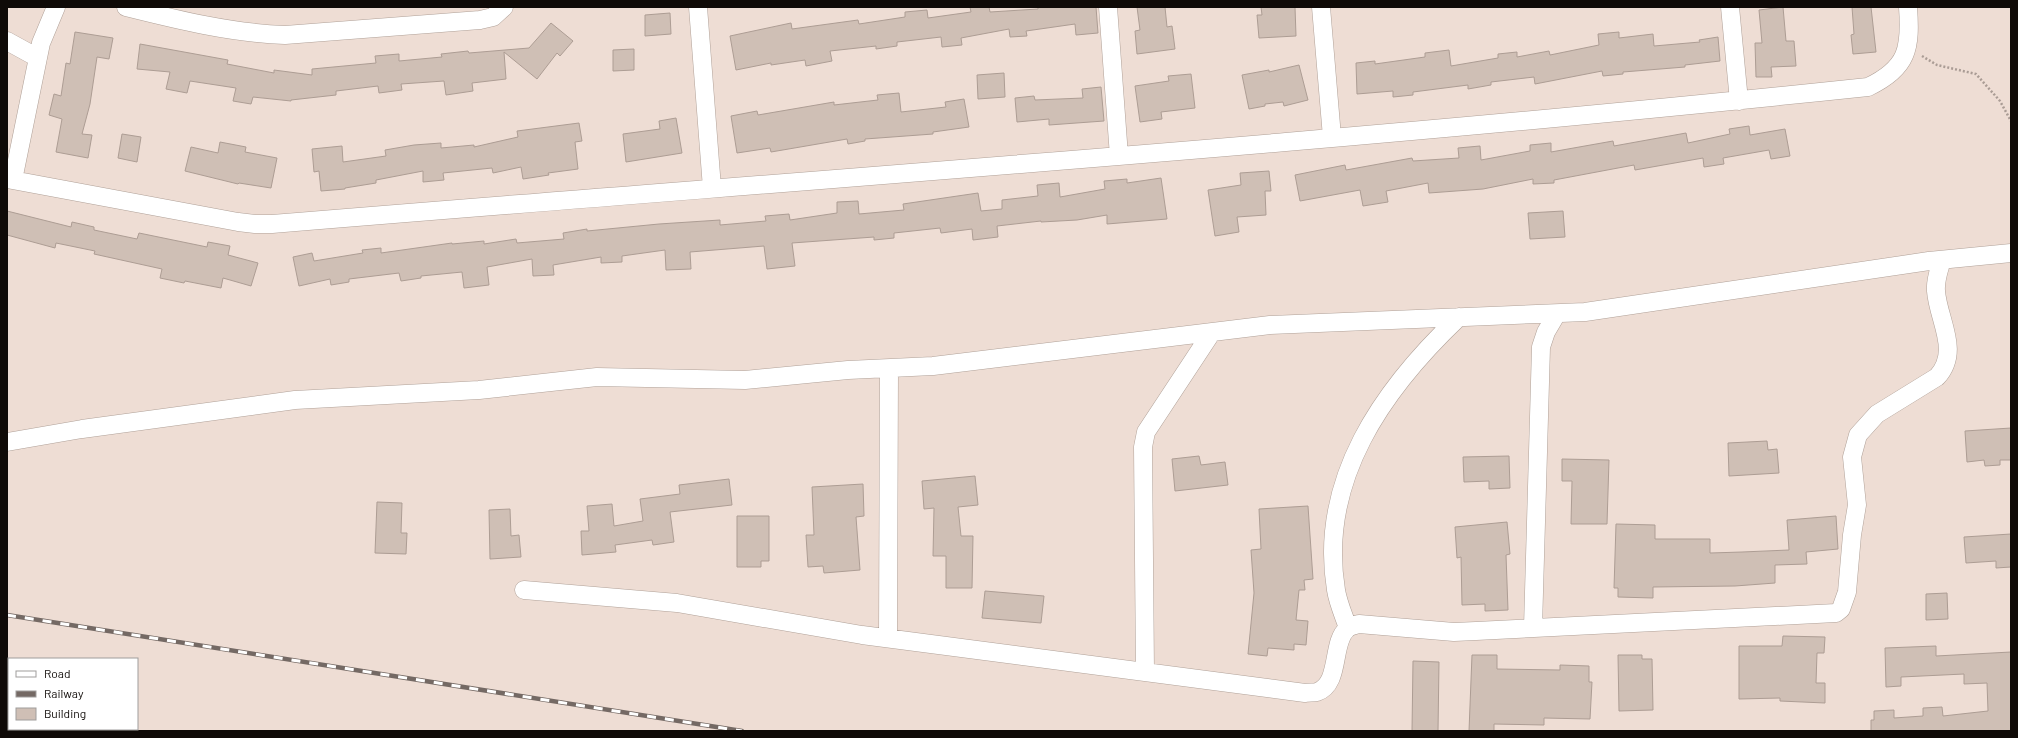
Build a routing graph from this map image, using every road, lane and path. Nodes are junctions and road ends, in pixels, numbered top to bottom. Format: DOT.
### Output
graph roads {
  1 [pos="56,7"];
  2 [pos="126,7"];
  3 [pos="504,7"];
  4 [pos="698,7"];
  5 [pos="1108,7"];
  6 [pos="1322,7"];
  7 [pos="1730,7"];
  8 [pos="1908,7"];
  9 [pos="7,41"];
  10 [pos="1908,48"];
  11 [pos="38,58"];
  12 [pos="1739,101"];
  13 [pos="2011,122"];
  14 [pos="1332,137"];
  15 [pos="1119,156"];
  16 [pos="10,179"];
  17 [pos="712,188"];
  18 [pos="2011,253"];
  19 [pos="1942,260"];
  20 [pos="1556,315"];
  21 [pos="1459,317"];
  22 [pos="1212,332"];
  23 [pos="889,369"];
  24 [pos="7,442"];
  25 [pos="524,590"];
  26 [pos="1533,627"];
  27 [pos="1348,628"];
  28 [pos="888,638"];
  29 [pos="1145,672"];
  1 -- 11 [label="street"];
  2 -- 3 [label="street"];
  4 -- 17 [label="street"];
  5 -- 15 [label="street"];
  6 -- 14 [label="street"];
  7 -- 12 [label="street"];
  8 -- 10 [label="street"];
  9 -- 11 [label="street"];
  10 -- 12 [label="street"];
  10 -- 13 [label="path"];
  11 -- 16 [label="street"];
  12 -- 14 [label="street"];
  14 -- 15 [label="street"];
  15 -- 17 [label="street"];
  16 -- 17 [label="street"];
  18 -- 19 [label="street"];
  19 -- 20 [label="street"];
  19 -- 26 [label="street"];
  20 -- 21 [label="street"];
  20 -- 26 [label="street"];
  21 -- 22 [label="street"];
  21 -- 27 [label="street"];
  22 -- 23 [label="street"];
  22 -- 29 [label="street"];
  23 -- 24 [label="street"];
  23 -- 28 [label="street"];
  25 -- 28 [label="street"];
  26 -- 27 [label="street"];
  27 -- 29 [label="street"];
  28 -- 29 [label="street"];
}
